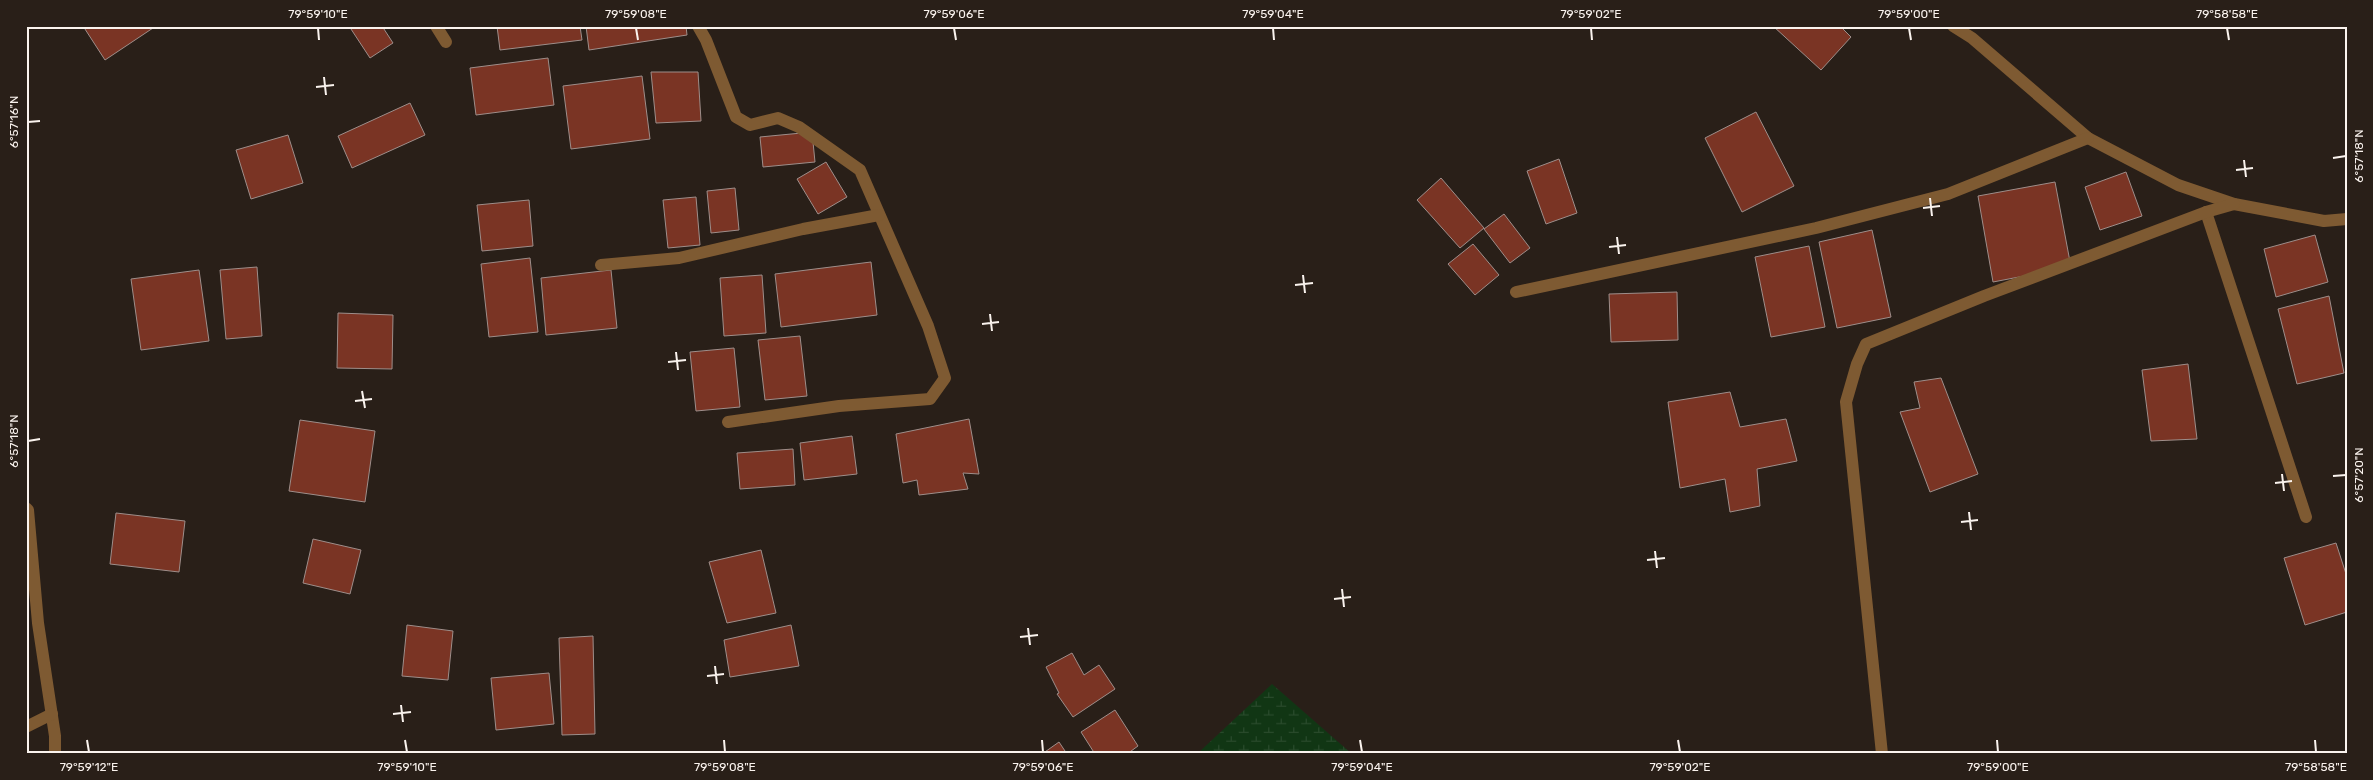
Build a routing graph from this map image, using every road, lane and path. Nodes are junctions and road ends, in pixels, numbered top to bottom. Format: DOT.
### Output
graph roads {
  1 [pos="436,26"];
  2 [pos="698,26"];
  3 [pos="1953,26"];
  4 [pos="446,42"];
  5 [pos="2088,138"];
  6 [pos="2234,204"];
  7 [pos="2206,212"];
  8 [pos="879,215"];
  9 [pos="2347,219"];
  10 [pos="602,266"];
  11 [pos="1516,292"];
  12 [pos="728,422"];
  13 [pos="26,508"];
  14 [pos="2306,516"];
  15 [pos="52,714"];
  16 [pos="26,727"];
  17 [pos="55,754"];
  18 [pos="1882,754"];
  1 -- 4 [label="street"];
  2 -- 8 [label="street"];
  3 -- 5 [label="street"];
  5 -- 6 [label="street"];
  5 -- 11 [label="street"];
  6 -- 7 [label="street"];
  6 -- 9 [label="street"];
  7 -- 14 [label="street"];
  7 -- 18 [label="street"];
  8 -- 10 [label="street"];
  8 -- 12 [label="street"];
  13 -- 15 [label="street"];
  15 -- 16 [label="street"];
  15 -- 17 [label="street"];
}
